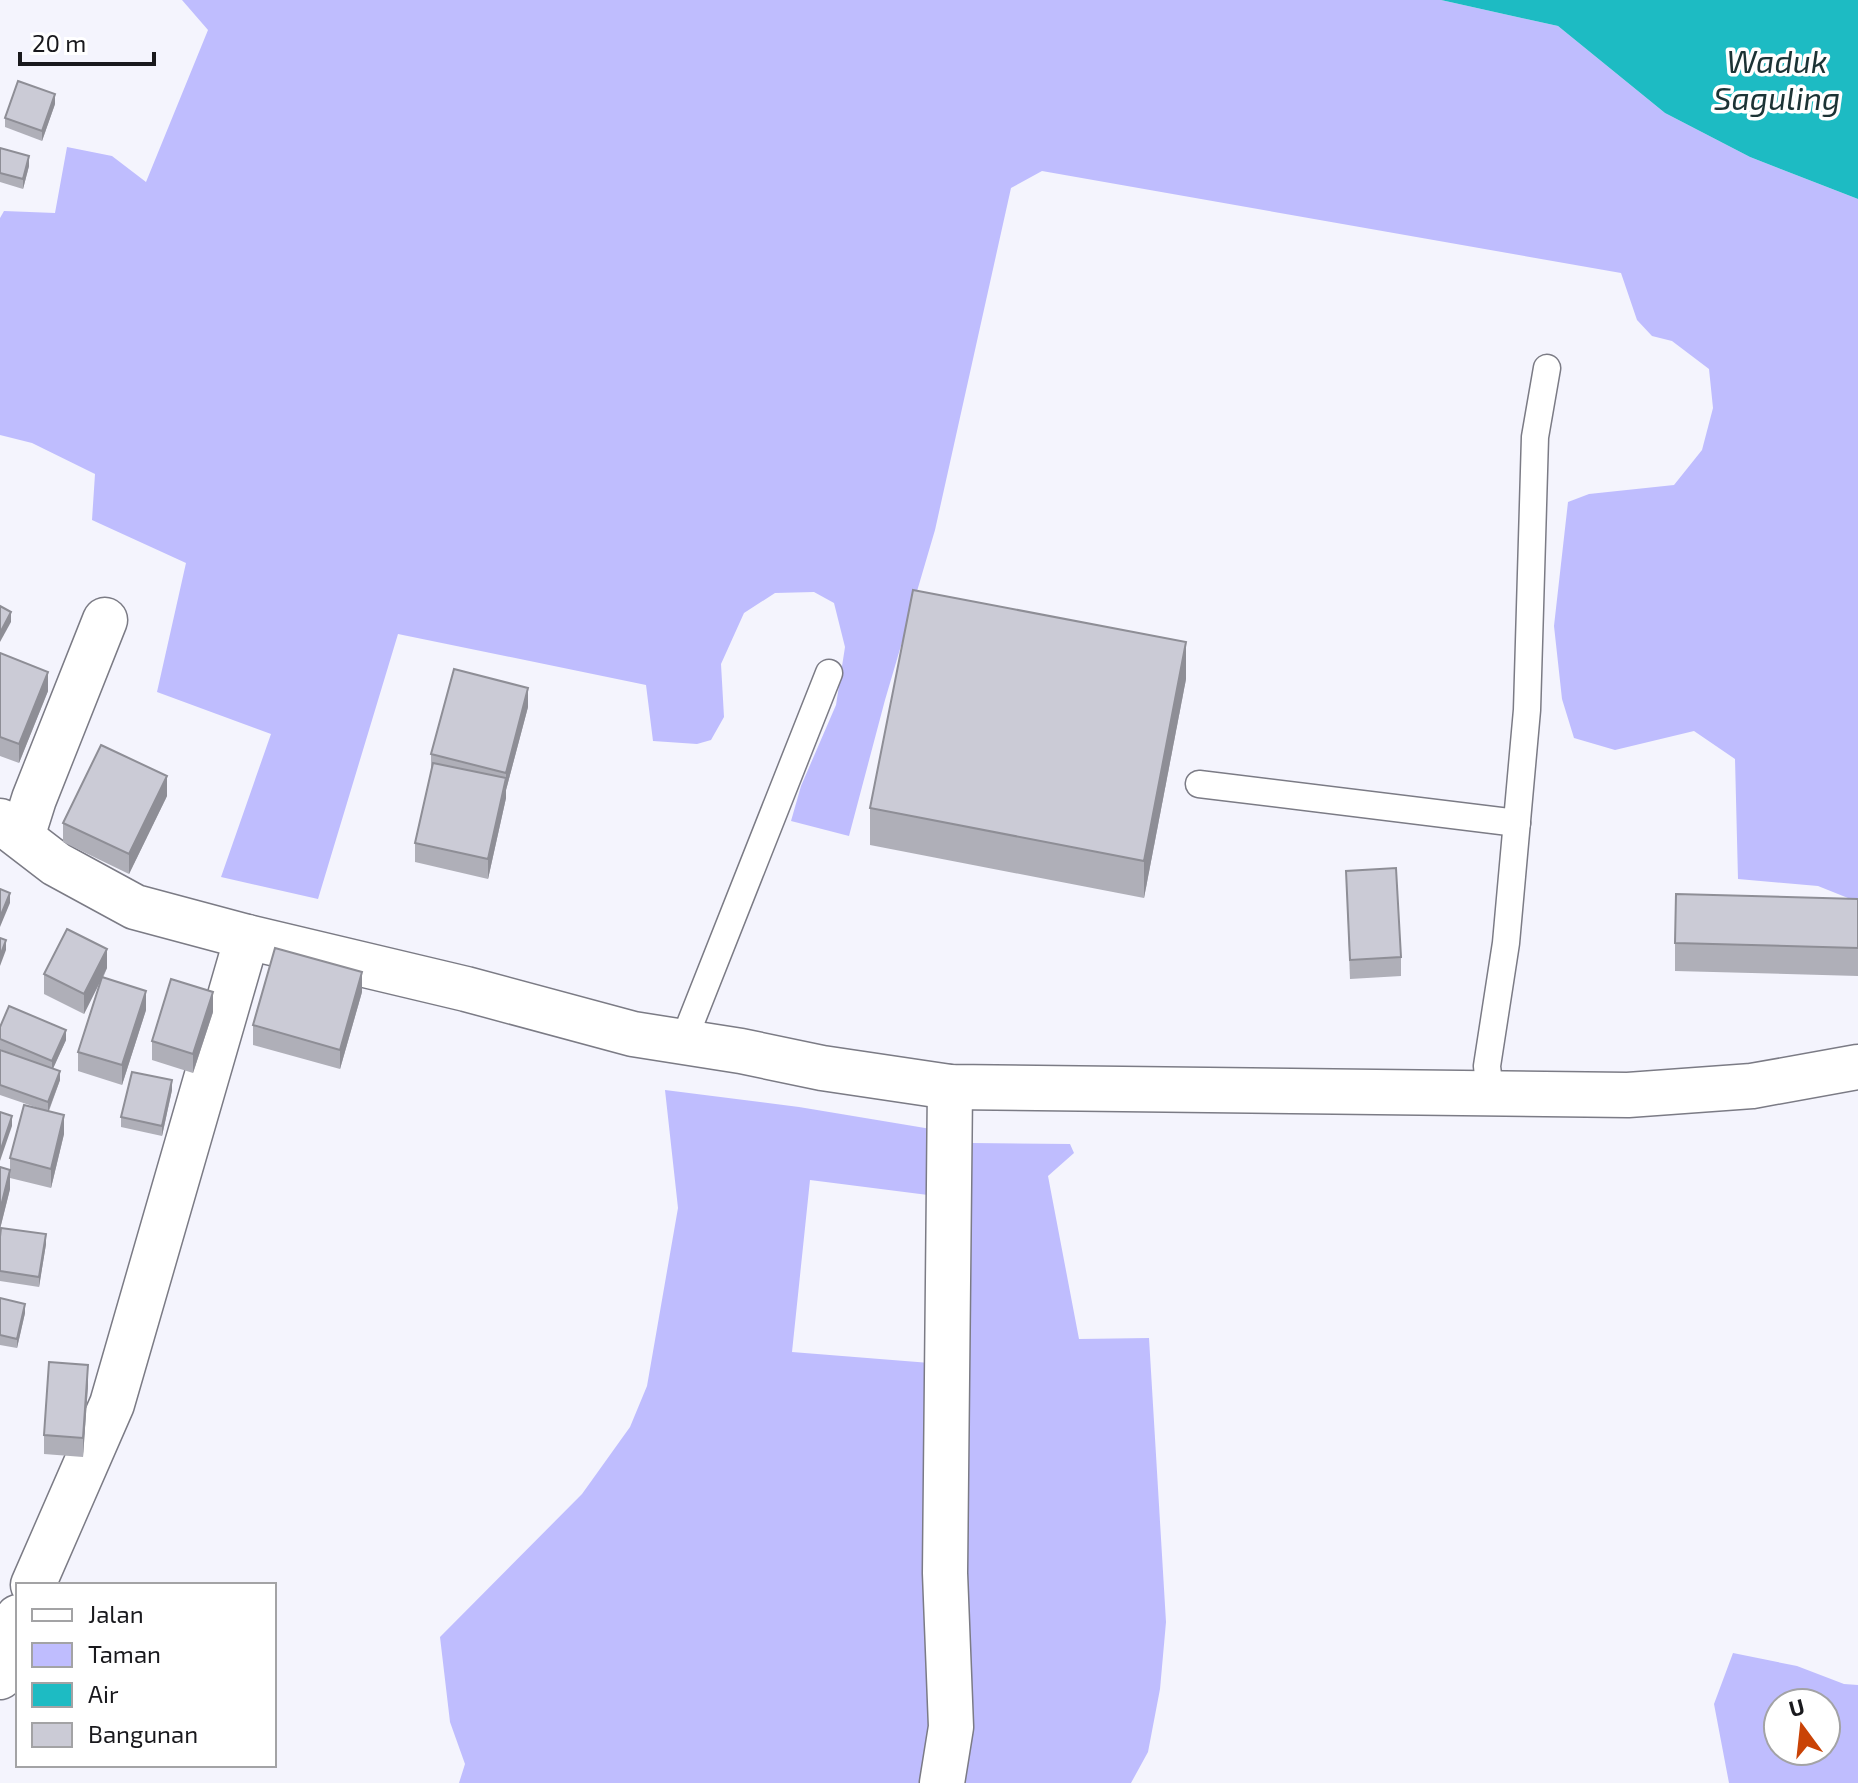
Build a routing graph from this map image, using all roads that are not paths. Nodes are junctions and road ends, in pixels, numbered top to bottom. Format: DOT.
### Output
graph roads {
  1 [pos="1547,368"];
  2 [pos="105,620"];
  3 [pos="829,673"];
  4 [pos="1199,784"];
  5 [pos="1517,823"];
  6 [pos="11,829"];
  7 [pos="247,937"];
  8 [pos="683,1042"];
  9 [pos="1858,1067"];
  10 [pos="950,1087"];
  11 [pos="1490,1094"];
  12 [pos="34,1583"];
  13 [pos="16,1621"];
  14 [pos="0,1677"];
  15 [pos="942,1783"];
  1 -- 5 [label="lane"];
  2 -- 6 [label="street"];
  3 -- 8 [label="lane"];
  4 -- 5 [label="lane"];
  5 -- 11 [label="lane"];
  6 -- 7 [label="street"];
  7 -- 8 [label="street"];
  7 -- 12 [label="street"];
  8 -- 10 [label="street"];
  9 -- 11 [label="street"];
  10 -- 11 [label="street"];
  10 -- 15 [label="street"];
  13 -- 14 [label="street"];
}
